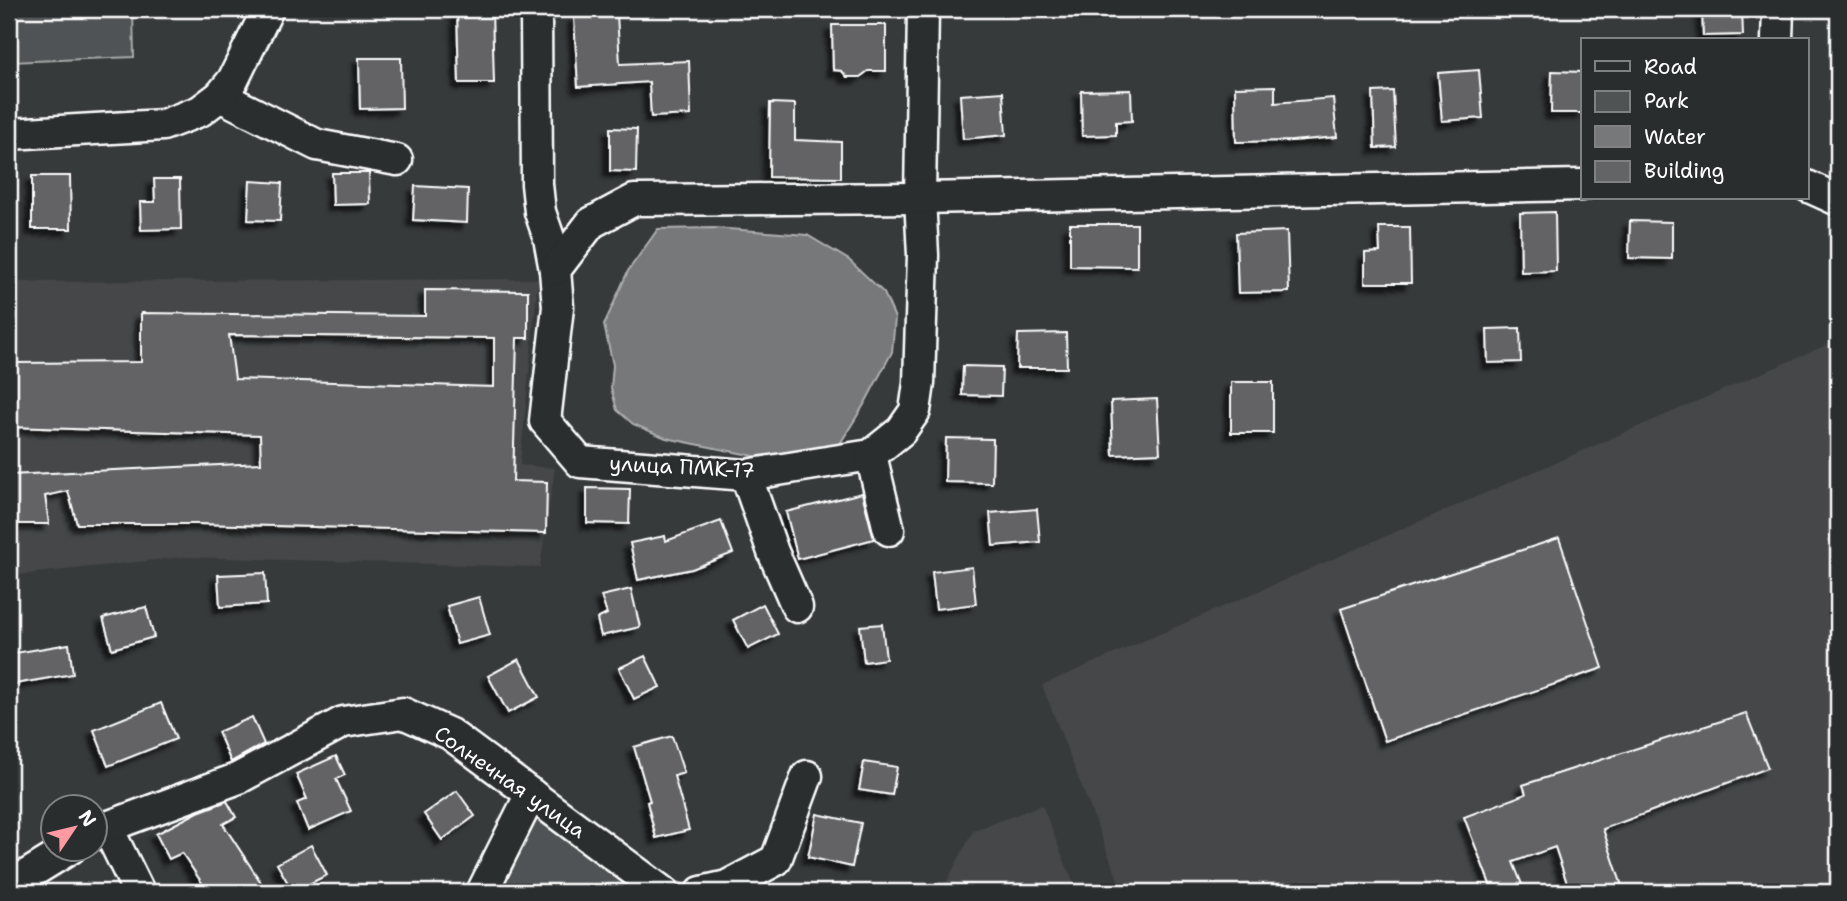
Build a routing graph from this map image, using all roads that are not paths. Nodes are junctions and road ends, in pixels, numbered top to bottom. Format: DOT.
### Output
graph roads {
  1 [pos="268,9"];
  2 [pos="537,9"];
  3 [pos="923,9"];
  4 [pos="1778,9"];
  5 [pos="1777,38"];
  6 [pos="220,96"];
  7 [pos="9,134"];
  8 [pos="397,160"];
  9 [pos="1581,185"];
  10 [pos="1808,186"];
  11 [pos="920,198"];
  12 [pos="1838,200"];
  13 [pos="555,270"];
  14 [pos="871,454"];
  15 [pos="746,475"];
  16 [pos="889,530"];
  17 [pos="797,607"];
  18 [pos="807,776"];
  19 [pos="531,794"];
  20 [pos="108,828"];
  21 [pos="108,842"];
  22 [pos="49,862"];
  23 [pos="9,886"];
  24 [pos="139,892"];
  25 [pos="482,892"];
  26 [pos="663,892"];
  27 [pos="701,892"];
  1 -- 6 [label="street"];
  2 -- 13 [label="street, улица ПМК-17"];
  3 -- 11 [label="street, улица ПМК-17"];
  4 -- 5 [label="street"];
  6 -- 7 [label="street"];
  6 -- 8 [label="street"];
  9 -- 11 [label="street"];
  10 -- 12 [label="street"];
  11 -- 13 [label="street"];
  11 -- 14 [label="street, улица ПМК-17"];
  13 -- 15 [label="street, улица ПМК-17"];
  14 -- 15 [label="street, улица ПМК-17"];
  14 -- 16 [label="street"];
  15 -- 17 [label="street"];
  18 -- 27 [label="street"];
  19 -- 20 [label="street, Солнечная улица"];
  19 -- 25 [label="street"];
  19 -- 26 [label="street, Солнечная улица"];
  21 -- 24 [label="street"];
  22 -- 23 [label="street"];
}
